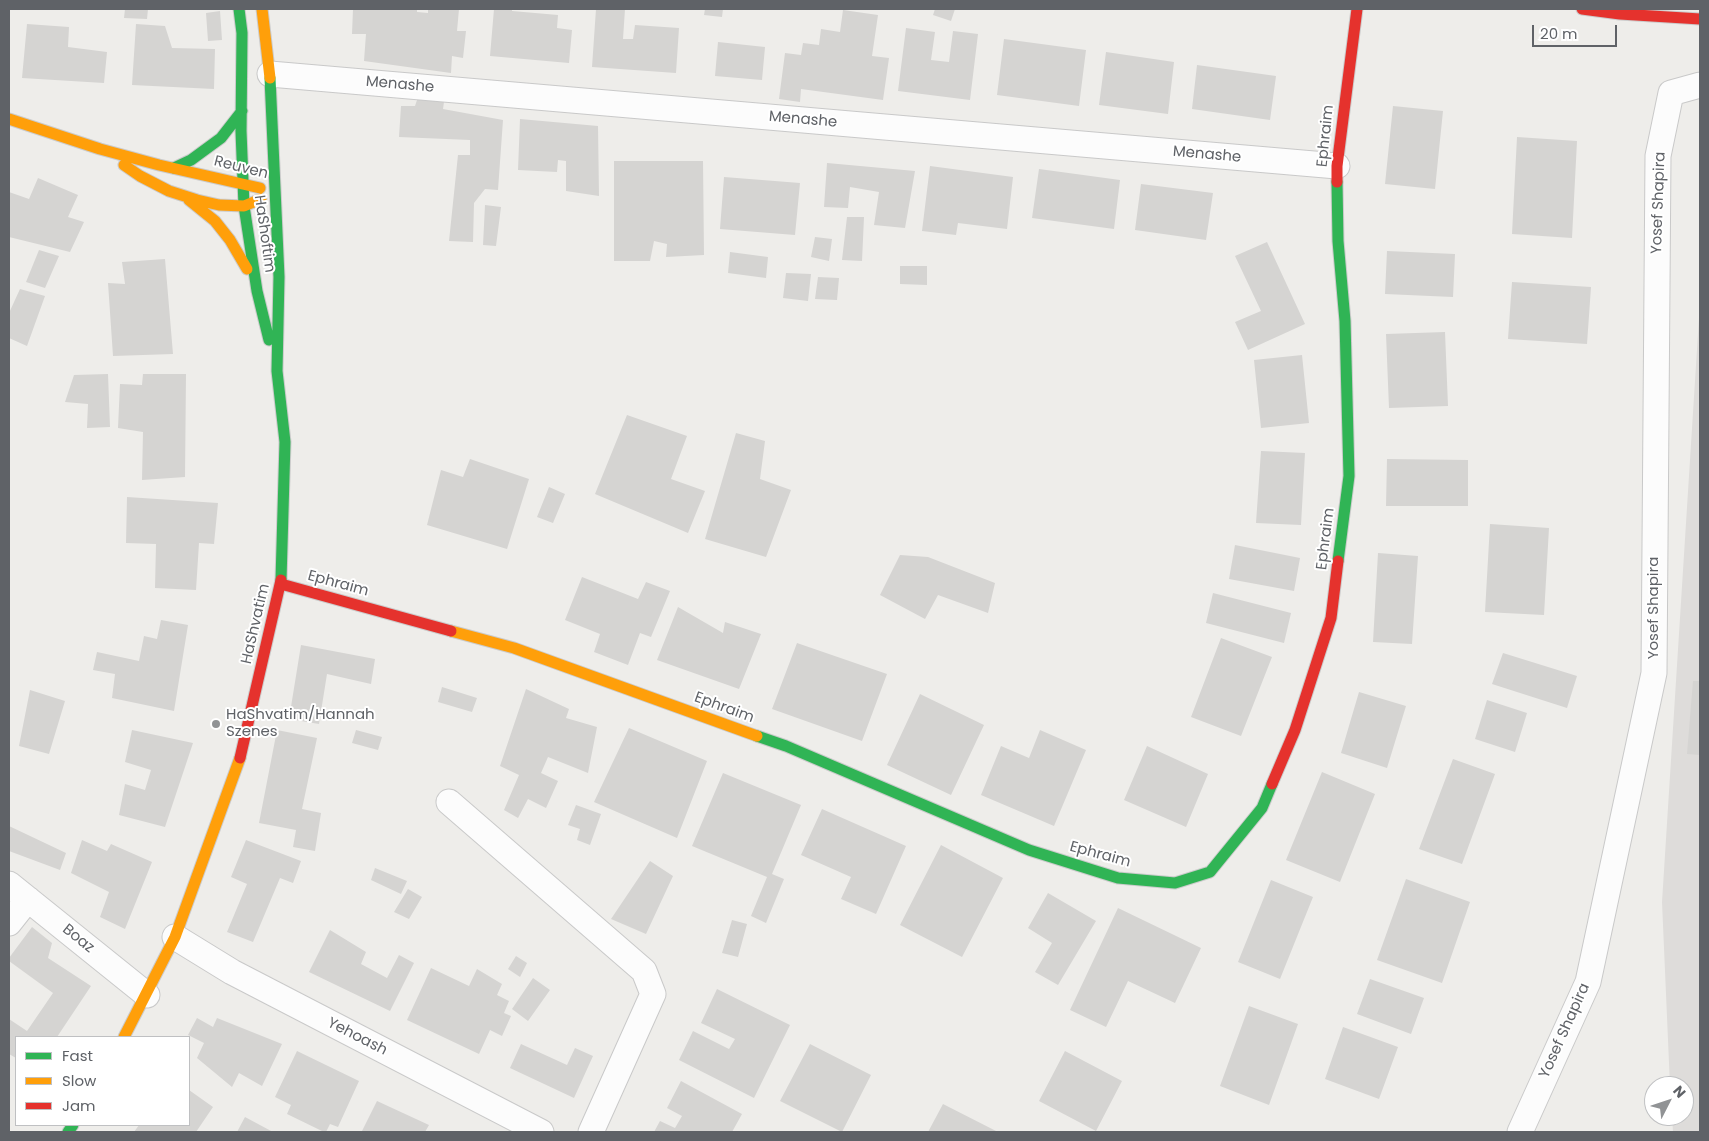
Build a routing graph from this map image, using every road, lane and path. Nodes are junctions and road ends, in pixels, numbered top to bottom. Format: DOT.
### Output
graph roads {
  1 [pos="239,9"];
  2 [pos="262,9"];
  3 [pos="1356,9"];
  4 [pos="1582,9"];
  5 [pos="1700,19"];
  6 [pos="270,74"];
  7 [pos="1700,85"];
  8 [pos="242,111"];
  9 [pos="9,119"];
  10 [pos="100,149"];
  11 [pos="1336,166"];
  12 [pos="174,168"];
  13 [pos="243,183"];
  14 [pos="275,193"];
  15 [pos="181,196"];
  16 [pos="244,206"];
  17 [pos="257,291"];
  18 [pos="277,371"];
  19 [pos="281,584"];
  20 [pos="449,802"];
  21 [pos="18,891"];
  22 [pos="9,923"];
  23 [pos="175,937"];
  24 [pos="147,995"];
  25 [pos="125,1036"];
  26 [pos="541,1132"];
  27 [pos="591,1132"];
  28 [pos="1520,1132"];
  1 -- 8 [label="street, HaShoftim"];
  2 -- 6 [label="street, HaShoftim"];
  3 -- 11 [label="street, Ephraim"];
  4 -- 5 [label="street"];
  6 -- 11 [label="street, Menashe"];
  6 -- 14 [label="street, HaShoftim"];
  7 -- 28 [label="street, Yosef Shapira"];
  8 -- 12 [label="street"];
  8 -- 13 [label="street, HaShoftim"];
  9 -- 10 [label="street, Reuven"];
  10 -- 12 [label="street, Reuven"];
  10 -- 15 [label="street, Reuven"];
  11 -- 19 [label="street, Ephraim"];
  12 -- 13 [label="street, Reuven"];
  13 -- 14 [label="street, Reuven"];
  13 -- 16 [label="street, HaShoftim"];
  14 -- 16 [label="street, Reuven"];
  14 -- 18 [label="street, HaShvatim"];
  15 -- 16 [label="street, Reuven"];
  15 -- 17 [label="street"];
  16 -- 17 [label="street, HaShoftim"];
  17 -- 18 [label="street, HaShoftim"];
  18 -- 19 [label="street, HaShvatim"];
  19 -- 23 [label="street, HaShvatim"];
  20 -- 27 [label="street"];
  21 -- 22 [label="street"];
  21 -- 24 [label="street, Boaz"];
  23 -- 24 [label="street, HaShvatim"];
  23 -- 26 [label="street, Yehoash"];
  24 -- 25 [label="street, HaShvatim"];
}
